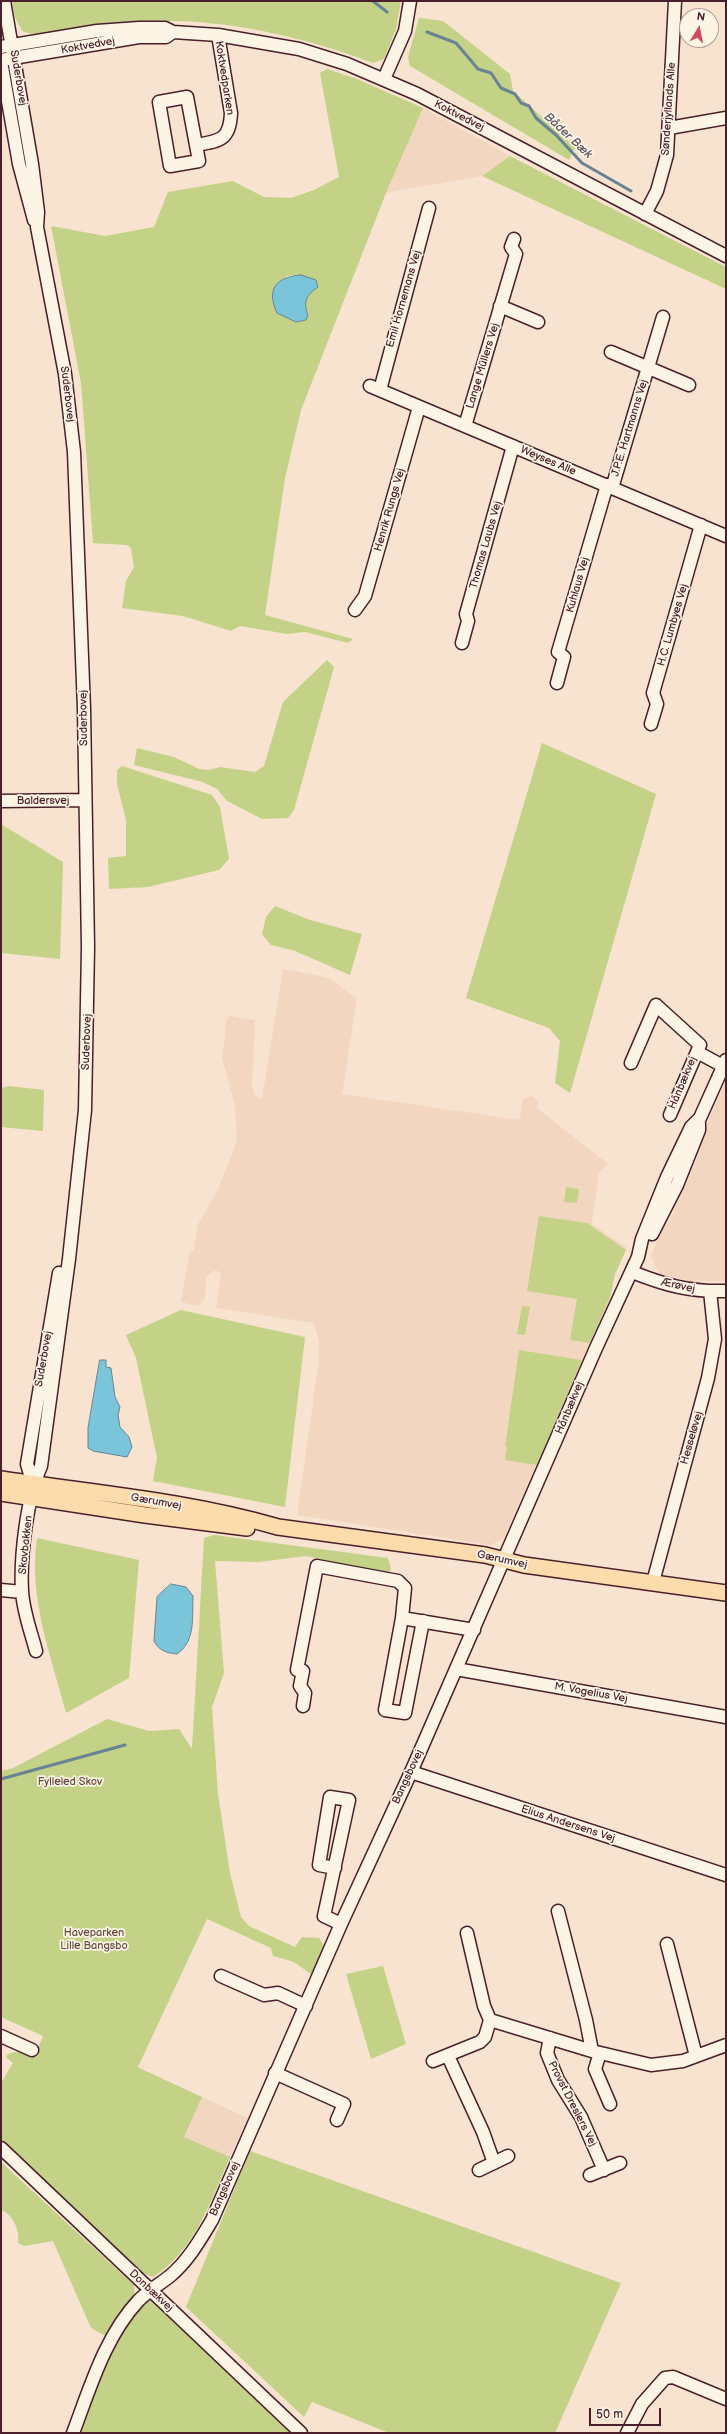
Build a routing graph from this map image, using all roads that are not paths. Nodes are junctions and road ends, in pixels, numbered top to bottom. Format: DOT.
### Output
graph roads {
  1 [pos="4,1"];
  2 [pos="410,1"];
  3 [pos="675,1"];
  4 [pos="173,32"];
  5 [pos="218,35"];
  6 [pos="7,46"];
  7 [pos="14,58"];
  8 [pos="1,61"];
  9 [pos="384,79"];
  10 [pos="726,118"];
  11 [pos="669,128"];
  12 [pos="196,145"];
  13 [pos="429,208"];
  14 [pos="645,214"];
  15 [pos="37,226"];
  16 [pos="514,239"];
  17 [pos="726,256"];
  18 [pos="500,306"];
  19 [pos="662,317"];
  20 [pos="538,322"];
  21 [pos="611,352"];
  22 [pos="648,368"];
  23 [pos="688,385"];
  24 [pos="375,388"];
  25 [pos="419,407"];
  26 [pos="465,426"];
  27 [pos="513,446"];
  28 [pos="610,486"];
  29 [pos="701,525"];
  30 [pos="726,536"];
  31 [pos="355,610"];
  32 [pos="462,643"];
  33 [pos="557,684"];
  34 [pos="651,724"];
  35 [pos="85,800"];
  36 [pos="1,801"];
  37 [pos="697,1052"];
  38 [pos="631,1063"];
  39 [pos="725,1063"];
  40 [pos="670,1115"];
  41 [pos="632,1272"];
  42 [pos="710,1291"];
  43 [pos="726,1291"];
  44 [pos="1,1479"];
  45 [pos="32,1490"];
  46 [pos="1,1492"];
  47 [pos="505,1560"];
  48 [pos="653,1582"];
  49 [pos="1,1590"];
  50 [pos="22,1592"];
  51 [pos="726,1593"];
  52 [pos="402,1618"];
  53 [pos="423,1621"];
  54 [pos="474,1630"];
  55 [pos="36,1651"];
  56 [pos="456,1669"];
  57 [pos="303,1706"];
  58 [pos="726,1717"];
  59 [pos="411,1772"];
  60 [pos="334,1868"];
  61 [pos="726,1875"];
  62 [pos="558,1910"];
  63 [pos="341,1924"];
  64 [pos="467,1933"];
  65 [pos="667,1944"];
  66 [pos="221,1976"];
  67 [pos="306,2006"];
  68 [pos="490,2020"];
  69 [pos="1,2036"];
  70 [pos="550,2038"];
  71 [pos="726,2045"];
  72 [pos="32,2050"];
  73 [pos="596,2052"];
  74 [pos="448,2056"];
  75 [pos="696,2056"];
  76 [pos="433,2061"];
  77 [pos="275,2073"];
  78 [pos="610,2104"];
  79 [pos="337,2120"];
  80 [pos="1,2148"];
  81 [pos="508,2156"];
  82 [pos="494,2163"];
  83 [pos="620,2163"];
  84 [pos="479,2170"];
  85 [pos="604,2170"];
  86 [pos="590,2175"];
  87 [pos="153,2290"];
  88 [pos="726,2399"];
  89 [pos="73,2433"];
  90 [pos="301,2433"];
  91 [pos="627,2433"];
  1 -- 6 [label="street, Suderbovej"];
  2 -- 9 [label="street"];
  3 -- 11 [label="street, Sønderjyllands Alle"];
  4 -- 5 [label="street, Koktvedvej"];
  4 -- 6 [label="street, Koktvedvej"];
  4 -- 7 [label="street, Koktvedvej"];
  5 -- 9 [label="street, Koktvedvej"];
  5 -- 12 [label="street, Koktvedparken"];
  6 -- 7 [label="street, Suderbovej"];
  7 -- 8 [label="street, Koktvedvej"];
  7 -- 15 [label="street, Suderbovej"];
  8 -- 15 [label="street, Suderbovej"];
  9 -- 14 [label="street, Koktvedvej"];
  10 -- 11 [label="street"];
  11 -- 14 [label="street, Sønderjyllands Alle"];
  12 -- 12 [label="street"];
  13 -- 24 [label="street, Emil Hornemans Vej"];
  14 -- 17 [label="street, Koktvedvej"];
  15 -- 35 [label="street, Suderbovej"];
  16 -- 18 [label="street, Lange Müllers Vej"];
  18 -- 20 [label="street"];
  18 -- 26 [label="street, Lange Müllers Vej"];
  19 -- 22 [label="street, J.P.E. Hartmanns Vej"];
  21 -- 22 [label="street, J.P.E. Hartmanns Vej"];
  22 -- 23 [label="street, J.P.E. Hartmanns Vej"];
  22 -- 28 [label="street, J.P.E. Hartmanns Vej"];
  24 -- 25 [label="street, Weyses Alle"];
  25 -- 26 [label="street, Weyses Alle"];
  25 -- 31 [label="street, Henrik Rungs Vej"];
  26 -- 27 [label="street, Weyses Alle"];
  27 -- 28 [label="street, Weyses Alle"];
  27 -- 32 [label="street, Thomas Laubs Vej"];
  28 -- 29 [label="street, Weyses Alle"];
  28 -- 33 [label="street, Kuhlaus Vej"];
  29 -- 30 [label="street, Weyses Alle"];
  29 -- 34 [label="street, H.C. Lumbyes Vej"];
  35 -- 36 [label="street, Baldersvej"];
  35 -- 45 [label="street, Suderbovej"];
  37 -- 38 [label="street, Hånbækvej"];
  37 -- 39 [label="street, Hånbækvej"];
  37 -- 40 [label="street, Hånbækvej"];
  39 -- 41 [label="street, Hånbækvej"];
  41 -- 42 [label="street, Ærøvej"];
  41 -- 47 [label="street, Hånbækvej"];
  42 -- 43 [label="street, Ærøvej"];
  42 -- 48 [label="street, Hesseløvej"];
  44 -- 45 [label="main road"];
  45 -- 46 [label="main road"];
  45 -- 47 [label="main road, Gærumvej"];
  45 -- 50 [label="street, Skovbakken"];
  47 -- 48 [label="main road, Gærumvej"];
  47 -- 54 [label="street, Bangsbovej"];
  48 -- 51 [label="main road, Gærumvej"];
  49 -- 50 [label="street"];
  50 -- 55 [label="street, Skovbakken"];
  52 -- 53 [label="street"];
  52 -- 53 [label="street"];
  52 -- 57 [label="street"];
  53 -- 54 [label="street"];
  54 -- 56 [label="street, Bangsbovej"];
  56 -- 58 [label="street, M. Vogelius Vej"];
  56 -- 59 [label="street, Bangsbovej"];
  59 -- 61 [label="street, Elius Andersens Vej"];
  59 -- 63 [label="street, Bangsbovej"];
  60 -- 60 [label="street"];
  60 -- 63 [label="street"];
  62 -- 73 [label="street"];
  63 -- 67 [label="street, Bangsbovej"];
  64 -- 68 [label="street"];
  65 -- 75 [label="street"];
  66 -- 67 [label="street"];
  67 -- 77 [label="street, Bangsbovej"];
  68 -- 70 [label="street"];
  68 -- 74 [label="street"];
  69 -- 72 [label="street"];
  70 -- 73 [label="street"];
  70 -- 85 [label="street, Provst Dreslers Vej"];
  71 -- 75 [label="street"];
  73 -- 75 [label="street"];
  73 -- 78 [label="street"];
  74 -- 76 [label="street"];
  74 -- 82 [label="street"];
  77 -- 79 [label="street"];
  77 -- 87 [label="street, Bangsbovej"];
  80 -- 87 [label="street, Donbækvej"];
  81 -- 82 [label="street"];
  82 -- 84 [label="street"];
  83 -- 85 [label="street"];
  85 -- 86 [label="street"];
  87 -- 89 [label="street, Bangsbovej"];
  87 -- 90 [label="street, Donbækvej"];
  88 -- 91 [label="street"];
}
